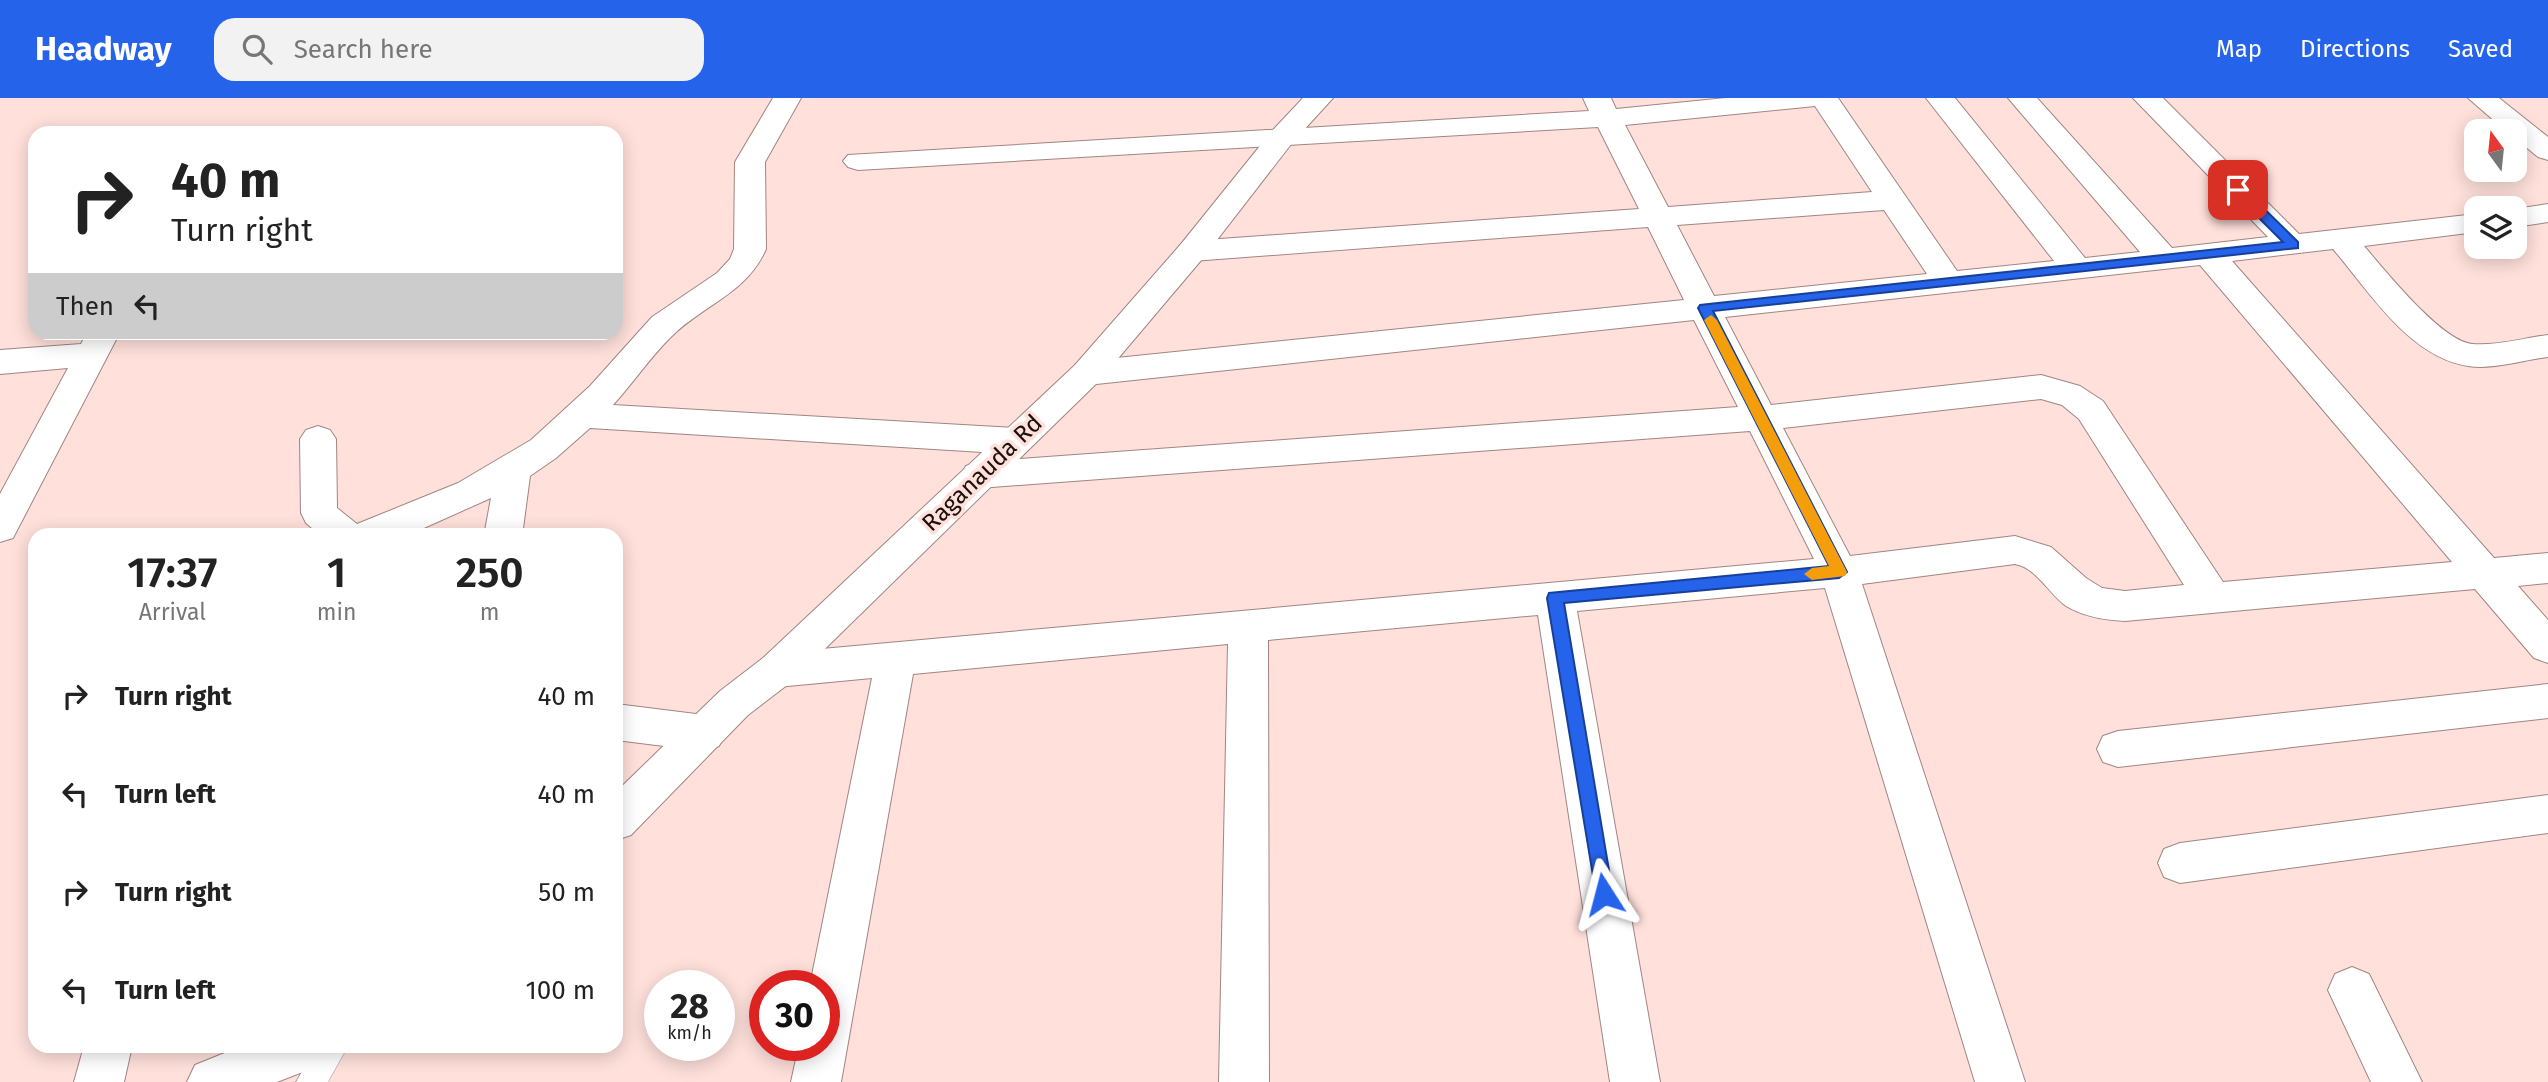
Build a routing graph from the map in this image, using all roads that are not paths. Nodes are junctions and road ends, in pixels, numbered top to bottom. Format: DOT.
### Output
graph roads {
  1 [pos="787,98"];
  2 [pos="1319,98"];
  3 [pos="1813,98"];
  4 [pos="1824,98"];
  5 [pos="1940,98"];
  6 [pos="2022,98"];
  7 [pos="2147,98"];
  8 [pos="2482,98"];
  9 [pos="1602,108"];
  10 [pos="1282,137"];
  11 [pos="2548,151"];
  12 [pos="858,161"];
  13 [pos="1891,200"];
  14 [pos="2548,213"];
  15 [pos="2527,216"];
  16 [pos="1658,218"];
  17 [pos="2464,225"];
  18 [pos="2342,240"];
  19 [pos="2293,245"];
  20 [pos="1192,251"];
  21 [pos="2209,255"];
  22 [pos="2164,259"];
  23 [pos="2077,269"];
  24 [pos="1948,282"];
  25 [pos="1704,308"];
  26 [pos="98,344"];
  27 [pos="2548,346"];
  28 [pos="0,362"];
  29 [pos="1087,373"];
  30 [pos="581,415"];
  31 [pos="1761,418"];
  32 [pos="318,439"];
  33 [pos="1015,441"];
  34 [pos="513,471"];
  35 [pos="979,475"];
  36 [pos="0,528"];
  37 [pos="337,528"];
  38 [pos="387,528"];
  39 [pos="504,528"];
  40 [pos="2548,568"];
  41 [pos="1839,572"];
  42 [pos="2486,574"];
  43 [pos="2211,596"];
  44 [pos="1555,598"];
  45 [pos="1248,627"];
  46 [pos="2548,646"];
  47 [pos="896,659"];
  48 [pos="777,670"];
  49 [pos="2548,701"];
  50 [pos="623,723"];
  51 [pos="704,733"];
  52 [pos="2118,749"];
  53 [pos="623,814"];
  54 [pos="2548,814"];
  55 [pos="2180,863"];
  56 [pos="837,970"];
  57 [pos="2352,990"];
  58 [pos="106,1053"];
  59 [pos="290,1053"];
  60 [pos="330,1053"];
  61 [pos="820,1061"];
  62 [pos="99,1082"];
  63 [pos="212,1082"];
  64 [pos="311,1082"];
  65 [pos="816,1082"];
  66 [pos="1244,1082"];
  67 [pos="1635,1082"];
  68 [pos="2000,1082"];
  69 [pos="2397,1082"];
  1 -- 30 [label="street"];
  2 -- 10 [label="street, Raganauda Rd"];
  3 -- 9 [label="street"];
  4 -- 13 [label="street"];
  5 -- 23 [label="street"];
  6 -- 22 [label="street"];
  7 -- 19 [label="street"];
  8 -- 11 [label="street"];
  9 -- 10 [label="street"];
  9 -- 16 [label="street"];
  10 -- 12 [label="street"];
  10 -- 20 [label="street, Raganauda Rd"];
  13 -- 16 [label="street"];
  13 -- 24 [label="street"];
  14 -- 15 [label="street"];
  16 -- 20 [label="street"];
  16 -- 25 [label="street"];
  17 -- 18 [label="street"];
  18 -- 19 [label="street"];
  18 -- 27 [label="street"];
  19 -- 21 [label="street"];
  20 -- 29 [label="street, Raganauda Rd"];
  21 -- 22 [label="street"];
  21 -- 42 [label="street"];
  22 -- 23 [label="street"];
  23 -- 24 [label="street"];
  24 -- 25 [label="street"];
  25 -- 29 [label="street"];
  25 -- 31 [label="street"];
  26 -- 28 [label="street"];
  26 -- 36 [label="street"];
  29 -- 33 [label="street, Raganauda Rd"];
  30 -- 33 [label="street"];
  30 -- 34 [label="street"];
  31 -- 35 [label="street"];
  31 -- 41 [label="street"];
  31 -- 43 [label="street"];
  32 -- 37 [label="street"];
  33 -- 35 [label="street, Raganauda Rd"];
  34 -- 38 [label="street"];
  34 -- 39 [label="street"];
  35 -- 48 [label="street, Raganauda Rd"];
  40 -- 42 [label="street"];
  41 -- 43 [label="street"];
  41 -- 44 [label="street"];
  41 -- 68 [label="street"];
  42 -- 43 [label="street"];
  42 -- 46 [label="street"];
  44 -- 45 [label="street"];
  44 -- 67 [label="street"];
  45 -- 47 [label="street"];
  45 -- 66 [label="street"];
  47 -- 48 [label="street"];
  47 -- 56 [label="street"];
  48 -- 51 [label="street, Raganauda Rd"];
  49 -- 52 [label="street"];
  50 -- 51 [label="street"];
  51 -- 53 [label="street, Raganauda Rd"];
  54 -- 55 [label="street"];
  57 -- 69 [label="street"];
  58 -- 62 [label="street"];
  59 -- 63 [label="street"];
  60 -- 64 [label="lane"];
  61 -- 65 [label="street"];
}
